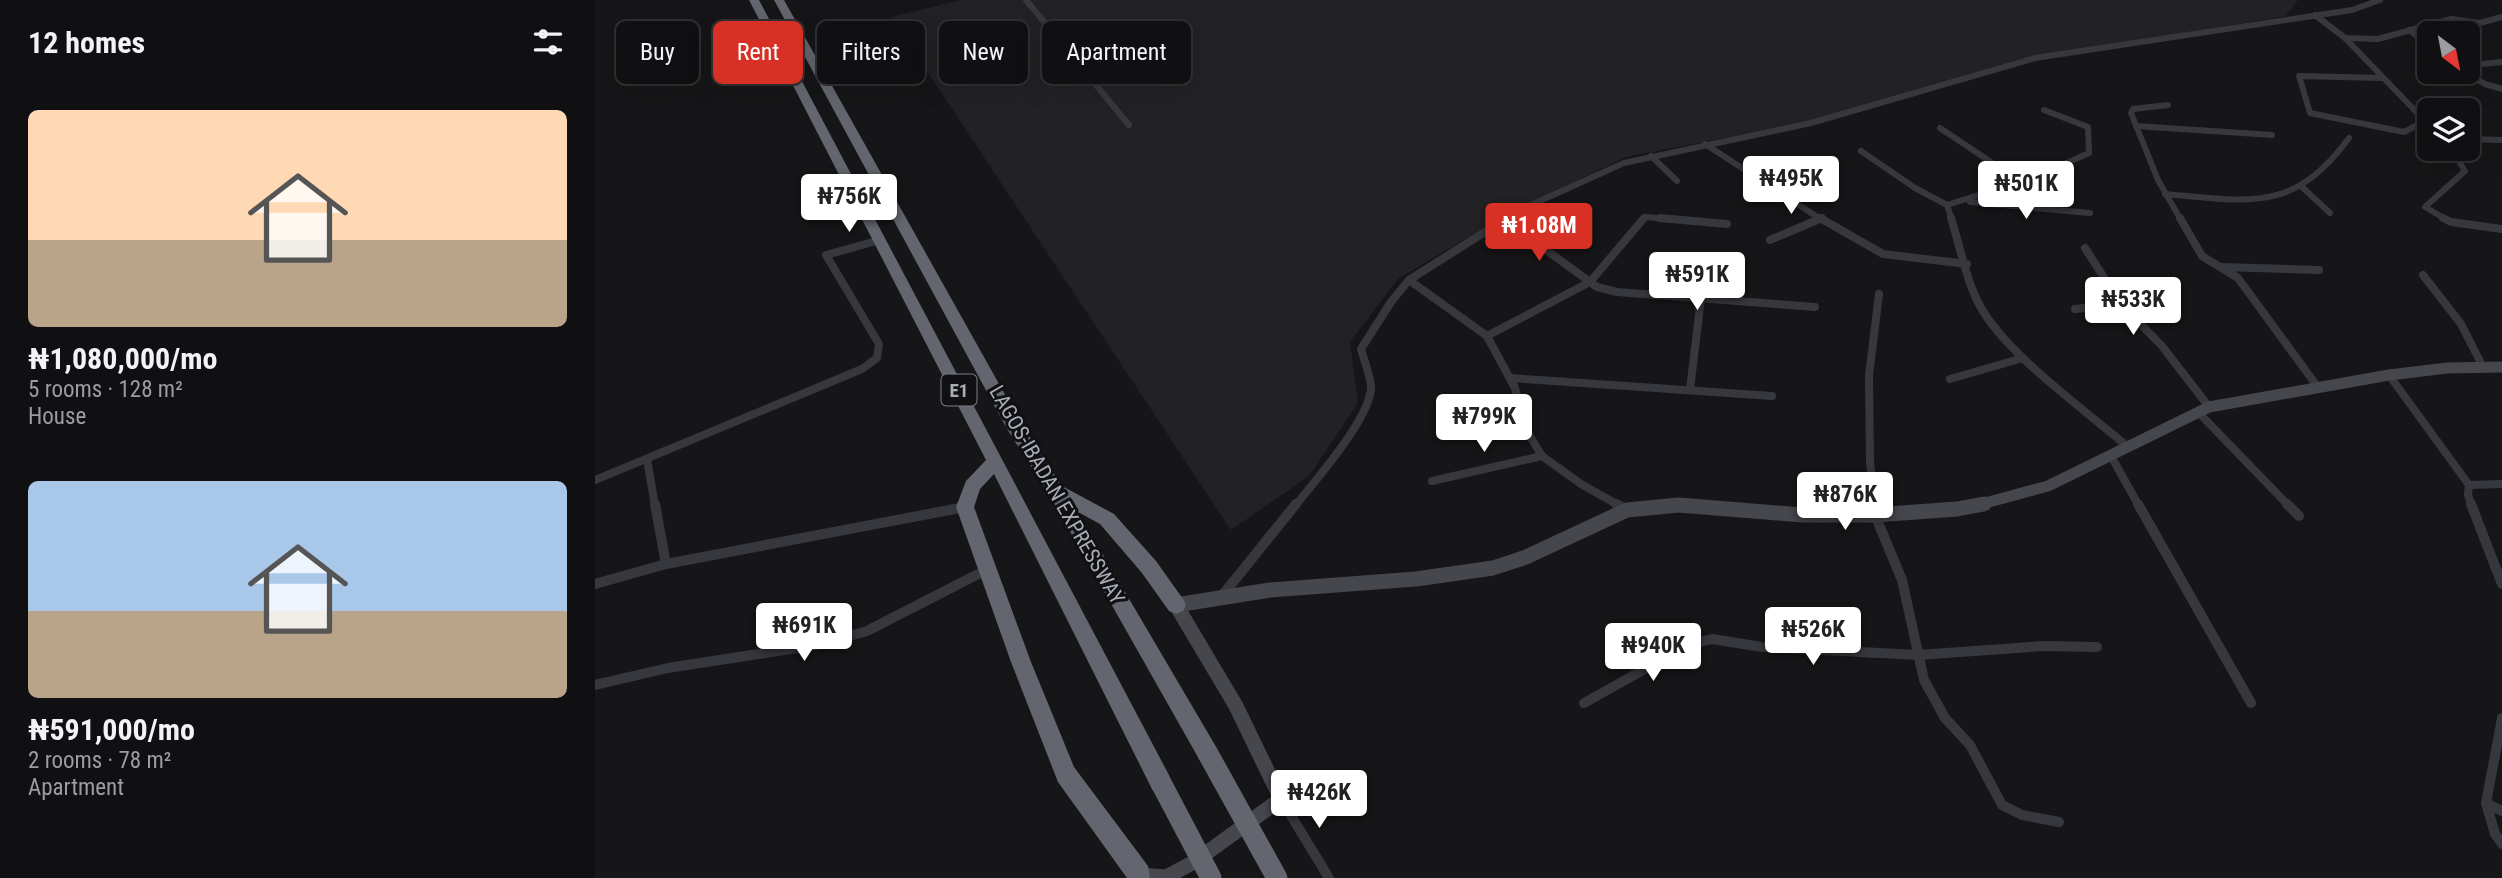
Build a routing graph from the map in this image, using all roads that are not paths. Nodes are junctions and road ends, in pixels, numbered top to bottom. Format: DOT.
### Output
graph roads {
  1 [pos="754,0"];
  2 [pos="779,0"];
  3 [pos="1026,0"];
  4 [pos="2380,0"];
  5 [pos="2315,15"];
  6 [pos="2502,17"];
  7 [pos="2409,30"];
  8 [pos="2417,36"];
  9 [pos="2344,38"];
  10 [pos="2502,62"];
  11 [pos="2480,64"];
  12 [pos="2382,78"];
  13 [pos="2480,81"];
  14 [pos="2502,89"];
  15 [pos="2168,105"];
  16 [pos="2044,110"];
  17 [pos="2417,112"];
  18 [pos="1129,125"];
  19 [pos="2136,126"];
  20 [pos="2417,127"];
  21 [pos="1940,128"];
  22 [pos="2272,135"];
  23 [pos="2349,138"];
  24 [pos="2480,139"];
  25 [pos="2502,140"];
  26 [pos="1705,144"];
  27 [pos="1861,151"];
  28 [pos="1651,156"];
  29 [pos="2459,161"];
  30 [pos="1677,181"];
  31 [pos="2021,182"];
  32 [pos="2302,187"];
  33 [pos="2165,194"];
  34 [pos="1965,201"];
  35 [pos="1947,205"];
  36 [pos="2090,213"];
  37 [pos="2330,213"];
  38 [pos="1822,218"];
  39 [pos="1505,220"];
  40 [pos="1727,224"];
  41 [pos="2502,229"];
  42 [pos="880,240"];
  43 [pos="1770,240"];
  44 [pos="2085,248"];
  45 [pos="1967,264"];
  46 [pos="2221,267"];
  47 [pos="2319,270"];
  48 [pos="2423,275"];
  49 [pos="1409,280"];
  50 [pos="1590,282"];
  51 [pos="1879,294"];
  52 [pos="1701,298"];
  53 [pos="2122,304"];
  54 [pos="1815,307"];
  55 [pos="2075,309"];
  56 [pos="1487,336"];
  57 [pos="2023,358"];
  58 [pos="2483,367"];
  59 [pos="2502,367"];
  60 [pos="2389,376"];
  61 [pos="1510,378"];
  62 [pos="1950,379"];
  63 [pos="2317,386"];
  64 [pos="1690,390"];
  65 [pos="1772,397"];
  66 [pos="2203,409"];
  67 [pos="2128,447"];
  68 [pos="1542,456"];
  69 [pos="2111,456"];
  70 [pos="647,459"];
  71 [pos="996,461"];
  72 [pos="595,480"];
  73 [pos="1432,481"];
  74 [pos="2502,484"];
  75 [pos="2469,485"];
  76 [pos="1056,491"];
  77 [pos="965,507"];
  78 [pos="1627,510"];
  79 [pos="1875,515"];
  80 [pos="2299,516"];
  81 [pos="666,564"];
  82 [pos="988,569"];
  83 [pos="595,584"];
  84 [pos="2502,584"];
  85 [pos="1221,597"];
  86 [pos="1176,605"];
  87 [pos="2097,647"];
  88 [pos="1919,655"];
  89 [pos="595,685"];
  90 [pos="1584,703"];
  91 [pos="2251,703"];
  92 [pos="2502,718"];
  93 [pos="1281,799"];
  94 [pos="2486,803"];
  95 [pos="2502,811"];
  96 [pos="2060,822"];
  97 [pos="2502,844"];
  98 [pos="1140,877"];
  99 [pos="1211,878"];
  100 [pos="1277,878"];
  101 [pos="1329,878"];
  1 -- 42 [label="highway, LAGOS-IBADAN EXPRESSWAY / E1"];
  2 -- 76 [label="highway, LAGOS-IBADAN EXPRESSWAY / E1"];
  3 -- 18 [label="street"];
  4 -- 5 [label="street"];
  5 -- 9 [label="street"];
  5 -- 26 [label="street"];
  6 -- 7 [label="street"];
  7 -- 8 [label="street"];
  7 -- 9 [label="street"];
  9 -- 12 [label="street"];
  10 -- 11 [label="street"];
  12 -- 17 [label="street"];
  12 -- 20 [label="street"];
  13 -- 14 [label="street"];
  15 -- 19 [label="street"];
  16 -- 31 [label="street"];
  19 -- 22 [label="street"];
  19 -- 33 [label="street"];
  21 -- 31 [label="street"];
  23 -- 32 [label="street"];
  24 -- 25 [label="street"];
  26 -- 28 [label="street"];
  26 -- 38 [label="street"];
  27 -- 35 [label="street"];
  28 -- 30 [label="street"];
  28 -- 39 [label="street"];
  29 -- 41 [label="street"];
  31 -- 34 [label="street"];
  32 -- 33 [label="street"];
  32 -- 37 [label="street"];
  33 -- 46 [label="street"];
  34 -- 35 [label="street"];
  34 -- 36 [label="street"];
  35 -- 45 [label="street"];
  38 -- 43 [label="street"];
  38 -- 45 [label="street"];
  39 -- 49 [label="street"];
  39 -- 50 [label="street"];
  40 -- 50 [label="street"];
  42 -- 70 [label="street"];
  42 -- 71 [label="highway, LAGOS-IBADAN EXPRESSWAY / E1"];
  44 -- 53 [label="street"];
  45 -- 57 [label="street"];
  46 -- 47 [label="street"];
  46 -- 63 [label="street"];
  48 -- 58 [label="street"];
  49 -- 56 [label="street"];
  49 -- 85 [label="street"];
  50 -- 52 [label="street"];
  50 -- 56 [label="street"];
  51 -- 79 [label="street"];
  52 -- 54 [label="street"];
  52 -- 64 [label="street"];
  53 -- 55 [label="street"];
  53 -- 66 [label="street"];
  56 -- 61 [label="street"];
  57 -- 62 [label="street"];
  57 -- 67 [label="street"];
  58 -- 59 [label="street"];
  58 -- 60 [label="street"];
  60 -- 63 [label="street"];
  60 -- 75 [label="street"];
  61 -- 64 [label="street"];
  61 -- 68 [label="street"];
  63 -- 66 [label="street"];
  64 -- 65 [label="street"];
  66 -- 67 [label="street"];
  66 -- 80 [label="street"];
  67 -- 69 [label="street"];
  68 -- 73 [label="street"];
  68 -- 78 [label="street"];
  69 -- 79 [label="street"];
  69 -- 91 [label="street"];
  70 -- 72 [label="street"];
  70 -- 81 [label="street"];
  71 -- 77 [label="highway"];
  71 -- 99 [label="highway, LAGOS-IBADAN EXPRESSWAY / E1, bridge"];
  74 -- 75 [label="street"];
  75 -- 84 [label="street"];
  76 -- 86 [label="highway"];
  76 -- 100 [label="highway, LAGOS-IBADAN EXPRESSWAY / E1, bridge"];
  77 -- 81 [label="street"];
  77 -- 82 [label="highway"];
  78 -- 79 [label="street"];
  78 -- 85 [label="street"];
  79 -- 88 [label="street"];
  81 -- 83 [label="street"];
  82 -- 89 [label="street"];
  82 -- 98 [label="highway"];
  85 -- 86 [label="street"];
  86 -- 93 [label="street"];
  87 -- 88 [label="street"];
  88 -- 90 [label="street"];
  88 -- 96 [label="street"];
  92 -- 94 [label="street"];
  93 -- 98 [label="street"];
  93 -- 101 [label="street"];
  94 -- 95 [label="street"];
  94 -- 97 [label="street"];
}
